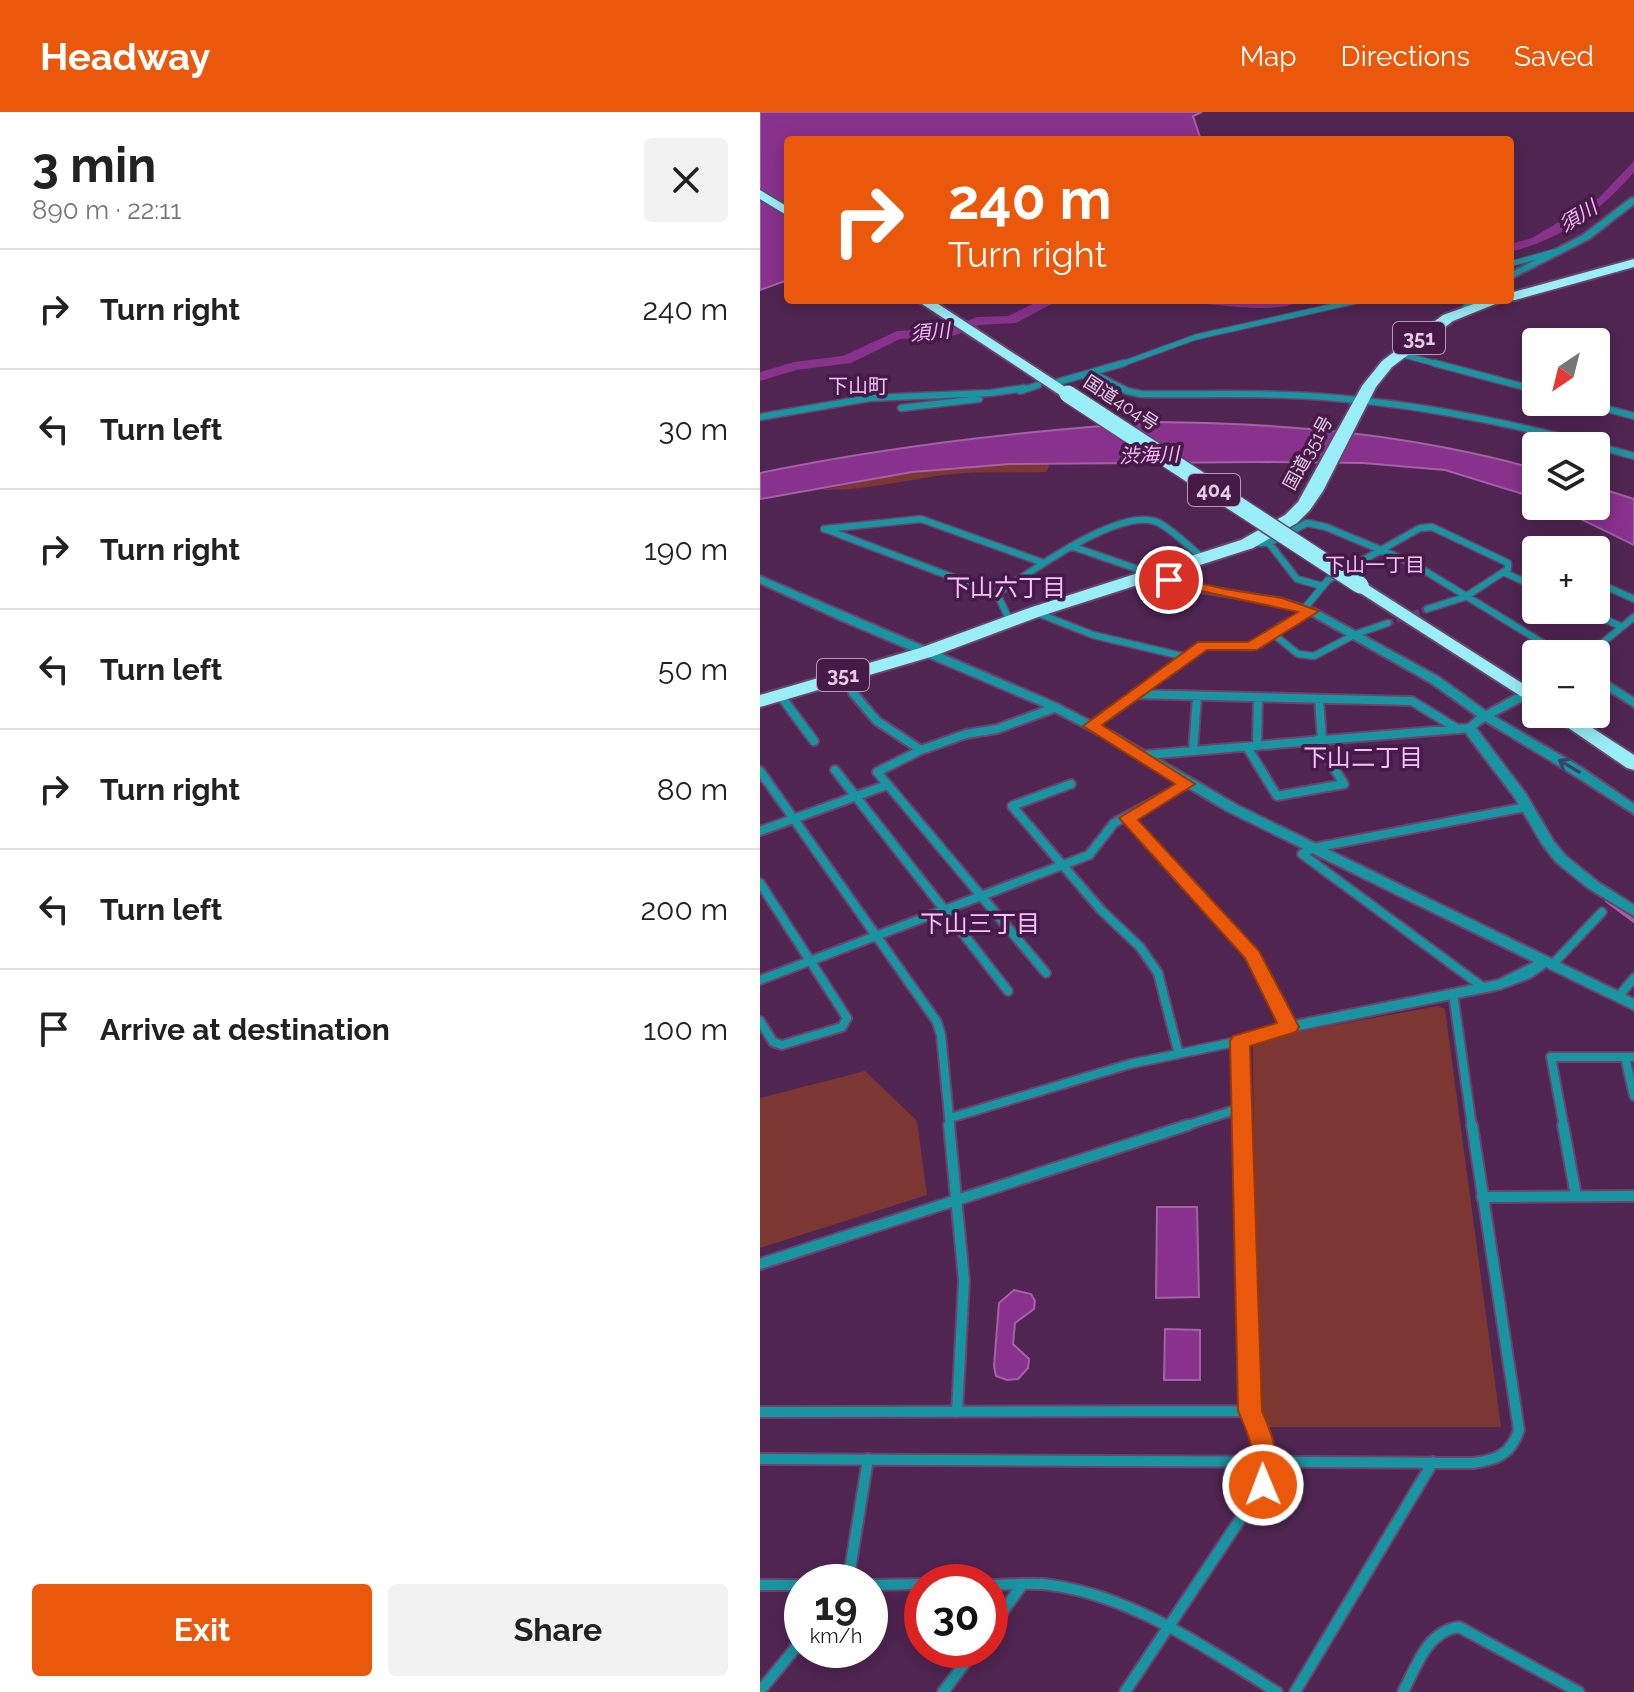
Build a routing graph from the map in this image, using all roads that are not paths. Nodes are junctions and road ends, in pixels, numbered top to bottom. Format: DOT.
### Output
graph roads {
  1 [pos="760,194"];
  2 [pos="1634,200"];
  3 [pos="784,209"];
  4 [pos="1558,251"];
  5 [pos="1514,263"];
  6 [pos="1634,263"];
  7 [pos="1514,274"];
  8 [pos="1514,296"];
  9 [pos="929,304"];
  10 [pos="1343,304"];
  11 [pos="1470,305"];
  12 [pos="1399,353"];
  13 [pos="1094,374"];
  14 [pos="1038,385"];
  15 [pos="1522,386"];
  16 [pos="1024,388"];
  17 [pos="1063,388"];
  18 [pos="1361,402"];
  19 [pos="901,408"];
  20 [pos="1610,410"];
  21 [pos="1634,416"];
  22 [pos="760,417"];
  23 [pos="1634,456"];
  24 [pos="1269,543"];
  25 [pos="1247,544"];
  26 [pos="1071,546"];
  27 [pos="1382,549"];
  28 [pos="1203,558"];
  29 [pos="1044,563"];
  30 [pos="1503,572"];
  31 [pos="1152,574"];
  32 [pos="760,579"];
  33 [pos="1522,581"];
  34 [pos="1322,586"];
  35 [pos="1610,588"];
  36 [pos="997,594"];
  37 [pos="1465,597"];
  38 [pos="1634,599"];
  39 [pos="1427,609"];
  40 [pos="1308,610"];
  41 [pos="1035,612"];
  42 [pos="1634,617"];
  43 [pos="1610,621"];
  44 [pos="1011,623"];
  45 [pos="1388,623"];
  46 [pos="1620,626"];
  47 [pos="1271,632"];
  48 [pos="1356,634"];
  49 [pos="1537,640"];
  50 [pos="1604,640"];
  51 [pos="927,652"];
  52 [pos="1186,657"];
  53 [pos="839,676"];
  54 [pos="1610,687"];
  55 [pos="1134,694"];
  56 [pos="780,695"];
  57 [pos="1522,695"];
  58 [pos="1197,696"];
  59 [pos="1258,697"];
  60 [pos="1319,699"];
  61 [pos="760,701"];
  62 [pos="1522,701"];
  63 [pos="1634,703"];
  64 [pos="1054,708"];
  65 [pos="1485,716"];
  66 [pos="1091,726"];
  67 [pos="1463,728"];
  68 [pos="1579,728"];
  69 [pos="1319,740"];
  70 [pos="814,741"];
  71 [pos="1257,746"];
  72 [pos="1247,747"];
  73 [pos="921,750"];
  74 [pos="1193,751"];
  75 [pos="1144,755"];
  76 [pos="1634,764"];
  77 [pos="835,770"];
  78 [pos="760,771"];
  79 [pos="1071,784"];
  80 [pos="1187,784"];
  81 [pos="887,785"];
  82 [pos="855,797"];
  83 [pos="1526,807"];
  84 [pos="1634,810"];
  85 [pos="1128,818"];
  86 [pos="795,819"];
  87 [pos="760,831"];
  88 [pos="1313,848"];
  89 [pos="1061,865"];
  90 [pos="760,883"];
  91 [pos="979,896"];
  92 [pos="944,910"];
  93 [pos="1634,911"];
  94 [pos="1602,912"];
  95 [pos="877,935"];
  96 [pos="811,960"];
  97 [pos="1548,963"];
  98 [pos="1046,973"];
  99 [pos="1634,978"];
  100 [pos="760,980"];
  101 [pos="1484,988"];
  102 [pos="1008,991"];
  103 [pos="1453,993"];
  104 [pos="1618,997"];
  105 [pos="1634,1005"];
  106 [pos="760,1021"];
  107 [pos="1289,1027"];
  108 [pos="1240,1041"];
  109 [pos="1178,1051"];
  110 [pos="1629,1057"];
  111 [pos="1634,1096"];
  112 [pos="1241,1108"];
  113 [pos="950,1118"];
  114 [pos="1576,1196"];
  115 [pos="1634,1196"];
  116 [pos="1482,1197"];
  117 [pos="957,1200"];
  118 [pos="760,1264"];
  119 [pos="1250,1411"];
  120 [pos="760,1412"];
  121 [pos="957,1412"];
  122 [pos="760,1459"];
  123 [pos="868,1459"];
  124 [pos="1265,1460"];
  125 [pos="1433,1462"];
  126 [pos="851,1564"];
  127 [pos="760,1585"];
  128 [pos="784,1585"];
  129 [pos="1008,1585"];
  130 [pos="1022,1585"];
  131 [pos="1008,1604"];
  132 [pos="1168,1627"];
  133 [pos="784,1662"];
  134 [pos="961,1668"];
  135 [pos="760,1691"];
  136 [pos="943,1692"];
  137 [pos="1125,1692"];
  138 [pos="1277,1692"];
  139 [pos="1295,1692"];
  140 [pos="1403,1692"];
  141 [pos="1579,1692"];
  1 -- 3 [label="highway"];
  2 -- 4 [label="street"];
  4 -- 5 [label="street"];
  4 -- 7 [label="street"];
  6 -- 8 [label="highway"];
  9 -- 17 [label="highway, 国道404号 / 404"];
  10 -- 13 [label="street"];
  11 -- 12 [label="highway, 国道351号 / 351"];
  12 -- 15 [label="street"];
  12 -- 18 [label="highway, 国道351号 / 351"];
  13 -- 17 [label="street"];
  13 -- 18 [label="street"];
  14 -- 16 [label="street"];
  16 -- 19 [label="street"];
  16 -- 22 [label="street"];
  17 -- 57 [label="highway, 国道404号 / 404, bridge"];
  18 -- 23 [label="street"];
  18 -- 25 [label="highway, 国道351号 / 351"];
  20 -- 21 [label="street"];
  24 -- 25 [label="street"];
  24 -- 27 [label="street"];
  24 -- 34 [label="street"];
  25 -- 28 [label="highway, 国道351号 / 351"];
  26 -- 28 [label="street"];
  26 -- 29 [label="street"];
  26 -- 31 [label="street"];
  27 -- 30 [label="street"];
  27 -- 34 [label="street"];
  27 -- 37 [label="street"];
  28 -- 31 [label="highway, 国道351号 / 351"];
  29 -- 36 [label="street"];
  29 -- 36 [label="street"];
  30 -- 33 [label="street"];
  30 -- 37 [label="street"];
  31 -- 40 [label="street"];
  31 -- 41 [label="highway, 国道351号 / 351"];
  32 -- 51 [label="street"];
  34 -- 40 [label="street"];
  35 -- 38 [label="street"];
  36 -- 44 [label="street"];
  37 -- 39 [label="street"];
  37 -- 49 [label="street"];
  40 -- 47 [label="street"];
  40 -- 48 [label="street"];
  41 -- 44 [label="highway, 国道351号 / 351"];
  41 -- 52 [label="street"];
  42 -- 46 [label="street"];
  43 -- 46 [label="street"];
  44 -- 51 [label="highway, 国道351号 / 351"];
  45 -- 48 [label="street"];
  46 -- 50 [label="street"];
  47 -- 48 [label="street"];
  47 -- 52 [label="street"];
  48 -- 65 [label="street"];
  51 -- 53 [label="highway, 国道351号 / 351"];
  51 -- 64 [label="street"];
  52 -- 55 [label="street"];
  53 -- 56 [label="highway, 国道351号 / 351"];
  53 -- 73 [label="street"];
  54 -- 63 [label="street"];
  55 -- 58 [label="street"];
  55 -- 66 [label="street"];
  56 -- 61 [label="highway, 国道351号 / 351"];
  56 -- 70 [label="street"];
  58 -- 59 [label="street"];
  58 -- 74 [label="street"];
  59 -- 60 [label="street"];
  59 -- 71 [label="street"];
  60 -- 67 [label="street"];
  60 -- 69 [label="street"];
  62 -- 65 [label="street"];
  64 -- 66 [label="street"];
  64 -- 73 [label="street"];
  65 -- 67 [label="street"];
  84 -- 65 [label="street, one-way"];
  66 -- 75 [label="street"];
  67 -- 69 [label="street"];
  67 -- 83 [label="street"];
  68 -- 76 [label="highway"];
  69 -- 71 [label="street"];
  69 -- 72 [label="street"];
  71 -- 72 [label="street"];
  72 -- 74 [label="street"];
  73 -- 81 [label="street"];
  74 -- 75 [label="street"];
  75 -- 80 [label="street"];
  77 -- 82 [label="street"];
  78 -- 86 [label="street"];
  79 -- 89 [label="street"];
  80 -- 85 [label="street"];
  80 -- 88 [label="street"];
  81 -- 82 [label="street"];
  81 -- 91 [label="street"];
  82 -- 86 [label="street"];
  82 -- 92 [label="street"];
  83 -- 88 [label="street"];
  83 -- 93 [label="street"];
  85 -- 89 [label="street"];
  85 -- 107 [label="street"];
  86 -- 87 [label="street"];
  86 -- 95 [label="street"];
  88 -- 97 [label="street"];
  88 -- 101 [label="street"];
  89 -- 91 [label="street"];
  89 -- 109 [label="street"];
  90 -- 96 [label="street"];
  91 -- 92 [label="street"];
  91 -- 98 [label="street"];
  92 -- 95 [label="street"];
  92 -- 102 [label="street"];
  94 -- 97 [label="street"];
  95 -- 96 [label="street"];
  95 -- 113 [label="street"];
  96 -- 100 [label="street"];
  96 -- 106 [label="street"];
  97 -- 101 [label="street"];
  97 -- 104 [label="street"];
  99 -- 104 [label="street"];
  101 -- 103 [label="street"];
  103 -- 107 [label="street"];
  103 -- 116 [label="street"];
  104 -- 105 [label="street"];
  107 -- 108 [label="street"];
  108 -- 109 [label="street"];
  108 -- 112 [label="street"];
  109 -- 113 [label="street"];
  110 -- 111 [label="street"];
  110 -- 114 [label="street"];
  112 -- 117 [label="street"];
  112 -- 119 [label="street"];
  113 -- 117 [label="street"];
  114 -- 115 [label="street"];
  114 -- 116 [label="street"];
  116 -- 125 [label="street"];
  117 -- 118 [label="street"];
  117 -- 121 [label="street"];
  119 -- 121 [label="street"];
  119 -- 124 [label="street"];
  120 -- 121 [label="street"];
  122 -- 123 [label="street"];
  123 -- 124 [label="street"];
  123 -- 126 [label="street"];
  124 -- 125 [label="street"];
  124 -- 132 [label="street"];
  125 -- 139 [label="street"];
  127 -- 128 [label="street"];
  129 -- 130 [label="street"];
  130 -- 131 [label="street"];
  130 -- 132 [label="street"];
  132 -- 137 [label="street"];
  132 -- 138 [label="street"];
  133 -- 135 [label="street"];
  134 -- 136 [label="street"];
  140 -- 141 [label="street"];
}
